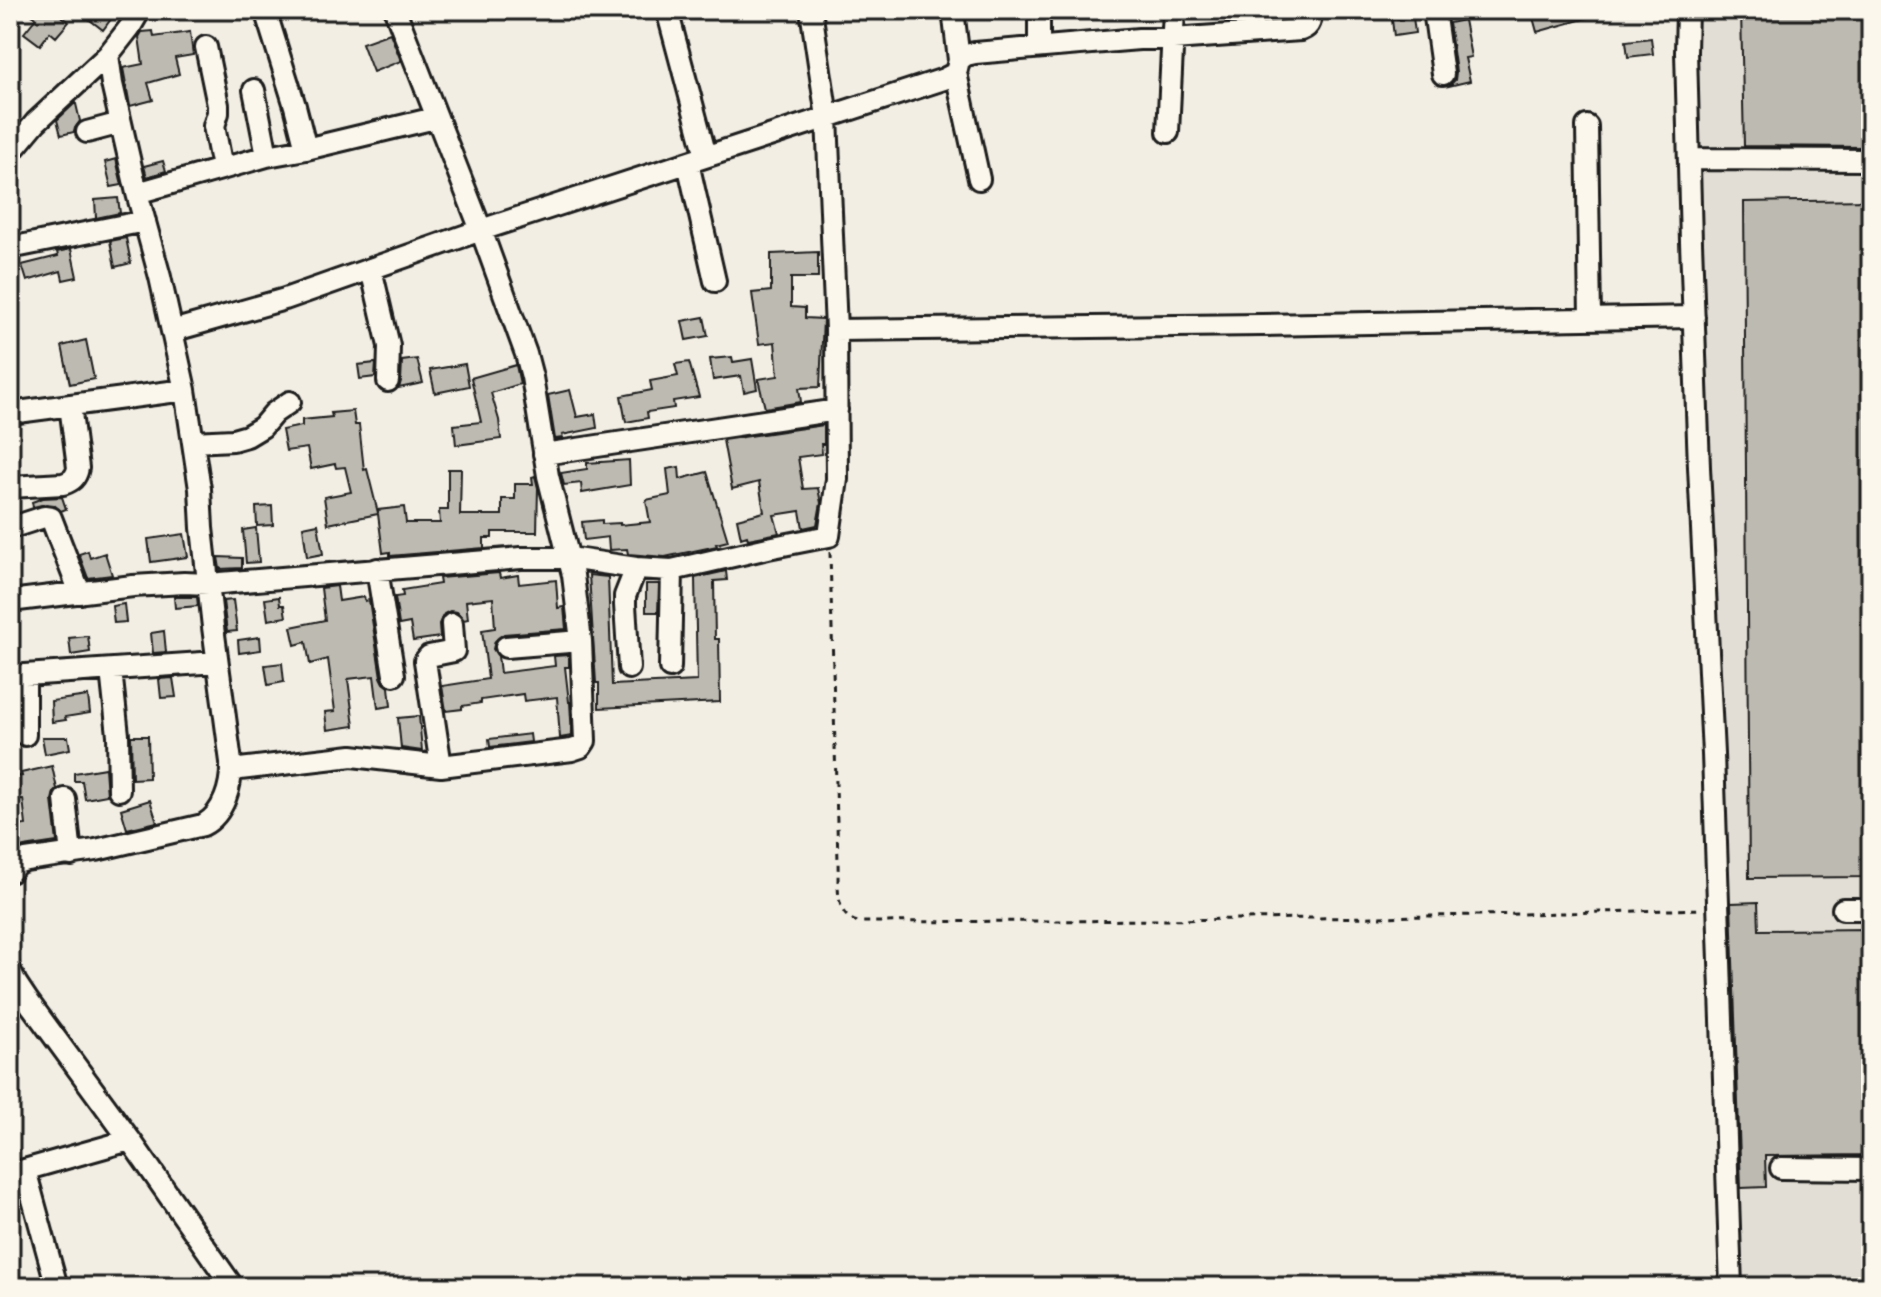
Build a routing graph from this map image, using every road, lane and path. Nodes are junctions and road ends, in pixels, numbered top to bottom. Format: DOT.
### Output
graph roads {
  1 [pos="140,10"];
  2 [pos="265,10"];
  3 [pos="395,10"];
  4 [pos="667,10"];
  5 [pos="811,10"];
  6 [pos="953,10"];
  7 [pos="1039,10"];
  8 [pos="1174,10"];
  9 [pos="1310,10"];
  10 [pos="1434,10"];
  11 [pos="1687,10"];
  12 [pos="1173,39"];
  13 [pos="206,47"];
  14 [pos="1039,47"];
  15 [pos="108,55"];
  16 [pos="957,67"];
  17 [pos="1443,74"];
  18 [pos="254,90"];
  19 [pos="827,117"];
  20 [pos="435,118"];
  21 [pos="121,123"];
  22 [pos="1587,126"];
  23 [pos="87,132"];
  24 [pos="1168,132"];
  25 [pos="306,149"];
  26 [pos="10,153"];
  27 [pos="267,156"];
  28 [pos="1690,159"];
  29 [pos="697,160"];
  30 [pos="1871,160"];
  31 [pos="222,168"];
  32 [pos="979,179"];
  33 [pos="137,193"];
  34 [pos="145,221"];
  35 [pos="481,230"];
  36 [pos="10,248"];
  37 [pos="371,269"];
  38 [pos="715,281"];
  39 [pos="1694,317"];
  40 [pos="1590,318"];
  41 [pos="836,330"];
  42 [pos="172,331"];
  43 [pos="388,381"];
  44 [pos="185,390"];
  45 [pos="290,402"];
  46 [pos="70,405"];
  47 [pos="837,410"];
  48 [pos="10,413"];
  49 [pos="193,442"];
  50 [pos="544,454"];
  51 [pos="10,487"];
  52 [pos="10,528"];
  53 [pos="829,536"];
  54 [pos="569,558"];
  55 [pos="636,568"];
  56 [pos="377,569"];
  57 [pos="672,570"];
  58 [pos="209,584"];
  59 [pos="80,593"];
  60 [pos="10,601"];
  61 [pos="452,624"];
  62 [pos="581,641"];
  63 [pos="506,647"];
  64 [pos="217,662"];
  65 [pos="670,667"];
  66 [pos="629,668"];
  67 [pos="111,670"];
  68 [pos="394,675"];
  69 [pos="17,676"];
  70 [pos="25,735"];
  71 [pos="441,766"];
  72 [pos="231,770"];
  73 [pos="119,790"];
  74 [pos="65,799"];
  75 [pos="71,855"];
  76 [pos="12,863"];
  77 [pos="1718,908"];
  78 [pos="1843,909"];
  79 [pos="1871,909"];
  80 [pos="10,970"];
  81 [pos="130,1140"];
  82 [pos="1781,1168"];
  83 [pos="1871,1169"];
  84 [pos="18,1172"];
  85 [pos="57,1287"];
  86 [pos="233,1287"];
  87 [pos="1731,1287"];
  1 -- 15 [label="street"];
  2 -- 25 [label="street"];
  3 -- 20 [label="street"];
  4 -- 29 [label="street"];
  5 -- 19 [label="street"];
  6 -- 16 [label="street"];
  7 -- 14 [label="street"];
  8 -- 12 [label="street"];
  9 -- 12 [label="street"];
  10 -- 17 [label="street"];
  11 -- 28 [label="street"];
  12 -- 14 [label="street"];
  12 -- 24 [label="street"];
  13 -- 31 [label="street"];
  14 -- 16 [label="street"];
  15 -- 21 [label="street"];
  15 -- 26 [label="street"];
  16 -- 19 [label="street"];
  16 -- 32 [label="street"];
  18 -- 27 [label="street"];
  19 -- 29 [label="street"];
  19 -- 41 [label="street"];
  20 -- 25 [label="street"];
  20 -- 35 [label="street"];
  21 -- 23 [label="street"];
  21 -- 33 [label="street"];
  22 -- 40 [label="street"];
  25 -- 27 [label="street"];
  27 -- 31 [label="street"];
  28 -- 30 [label="street"];
  28 -- 39 [label="street"];
  29 -- 35 [label="street"];
  29 -- 38 [label="street"];
  31 -- 33 [label="street"];
  33 -- 34 [label="street"];
  34 -- 36 [label="street"];
  34 -- 42 [label="street"];
  35 -- 37 [label="street"];
  35 -- 50 [label="street"];
  37 -- 42 [label="street"];
  37 -- 43 [label="street"];
  39 -- 40 [label="street"];
  39 -- 77 [label="street"];
  40 -- 41 [label="street"];
  41 -- 47 [label="street"];
  42 -- 44 [label="street"];
  44 -- 46 [label="street"];
  44 -- 49 [label="street"];
  45 -- 49 [label="street"];
  46 -- 48 [label="street"];
  46 -- 51 [label="street"];
  47 -- 50 [label="street"];
  47 -- 53 [label="street"];
  49 -- 58 [label="street"];
  50 -- 54 [label="street"];
  52 -- 59 [label="street"];
  53 -- 57 [label="street"];
  53 -- 77 [label="path"];
  54 -- 55 [label="street"];
  54 -- 56 [label="street"];
  54 -- 62 [label="street"];
  55 -- 57 [label="street"];
  55 -- 66 [label="street"];
  56 -- 58 [label="street"];
  56 -- 68 [label="street"];
  57 -- 65 [label="street"];
  58 -- 59 [label="street"];
  58 -- 64 [label="street"];
  59 -- 60 [label="street"];
  61 -- 71 [label="street"];
  62 -- 63 [label="street"];
  62 -- 71 [label="street"];
  64 -- 67 [label="street"];
  64 -- 72 [label="street"];
  67 -- 69 [label="street"];
  67 -- 73 [label="street"];
  69 -- 70 [label="street"];
  71 -- 72 [label="street"];
  72 -- 75 [label="street"];
  74 -- 75 [label="street"];
  75 -- 76 [label="street"];
  77 -- 87 [label="street"];
  78 -- 79 [label="street"];
  80 -- 81 [label="street"];
  81 -- 84 [label="street"];
  81 -- 86 [label="street"];
  82 -- 83 [label="street"];
  84 -- 85 [label="street"];
}
